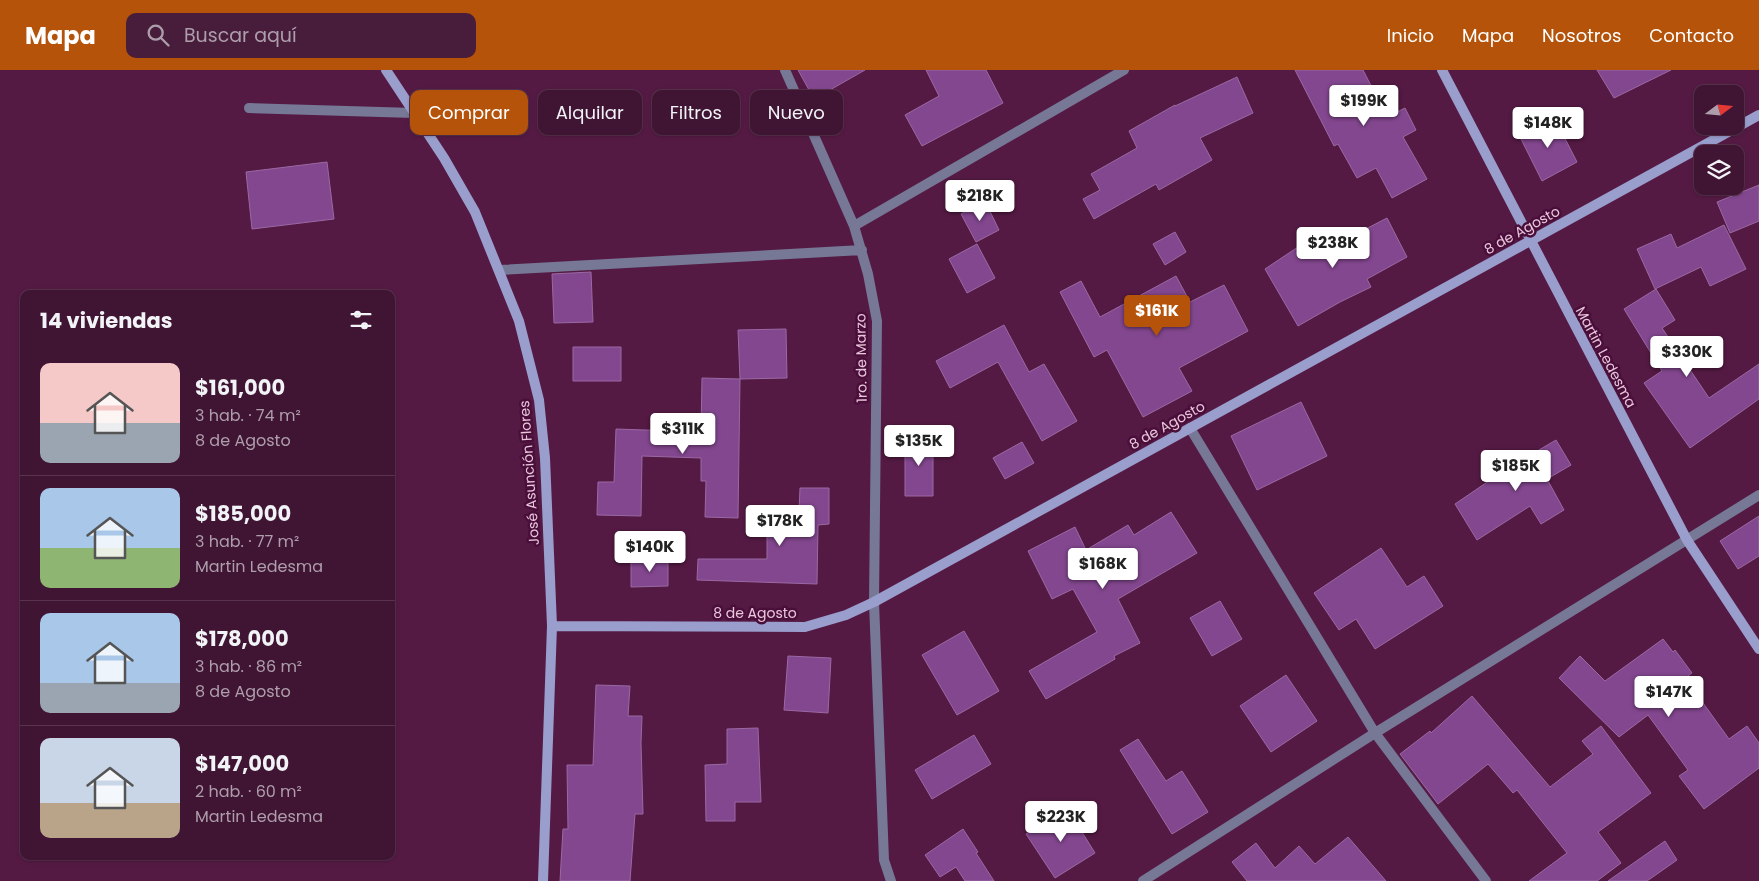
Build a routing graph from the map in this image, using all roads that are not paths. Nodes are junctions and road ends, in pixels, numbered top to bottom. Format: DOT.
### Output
graph roads {
  1 [pos="386,70"];
  2 [pos="786,70"];
  3 [pos="1124,70"];
  4 [pos="1442,70"];
  5 [pos="410,107"];
  6 [pos="249,108"];
  7 [pos="410,113"];
  8 [pos="1759,115"];
  9 [pos="429,135"];
  10 [pos="854,226"];
  11 [pos="1530,242"];
  12 [pos="862,250"];
  13 [pos="499,270"];
  14 [pos="1190,428"];
  15 [pos="1759,495"];
  16 [pos="1687,540"];
  17 [pos="874,602"];
  18 [pos="552,626"];
  19 [pos="1759,649"];
  20 [pos="1375,733"];
  21 [pos="543,881"];
  22 [pos="891,881"];
  23 [pos="1142,881"];
  24 [pos="1486,881"];
  1 -- 5 [label="street, José Asunción Flores"];
  2 -- 10 [label="street, 1ro. de Marzo"];
  3 -- 10 [label="street"];
  4 -- 11 [label="street, Martin Ledesma"];
  6 -- 7 [label="street"];
  8 -- 11 [label="street, 8 de Agosto"];
  9 -- 13 [label="street, José Asunción Flores"];
  10 -- 12 [label="street, 1ro. de Marzo"];
  11 -- 14 [label="street, 8 de Agosto"];
  11 -- 16 [label="street, Martin Ledesma"];
  12 -- 13 [label="street"];
  12 -- 17 [label="street, 1ro. de Marzo"];
  13 -- 18 [label="street, José Asunción Flores"];
  14 -- 17 [label="street, 8 de Agosto"];
  14 -- 20 [label="street"];
  15 -- 16 [label="street"];
  16 -- 19 [label="street, Martin Ledesma"];
  16 -- 20 [label="street"];
  17 -- 18 [label="street, 8 de Agosto"];
  17 -- 22 [label="street, 1ro. de Marzo"];
  18 -- 21 [label="street, José Asunción Flores"];
  20 -- 23 [label="street"];
  20 -- 24 [label="street"];
}
